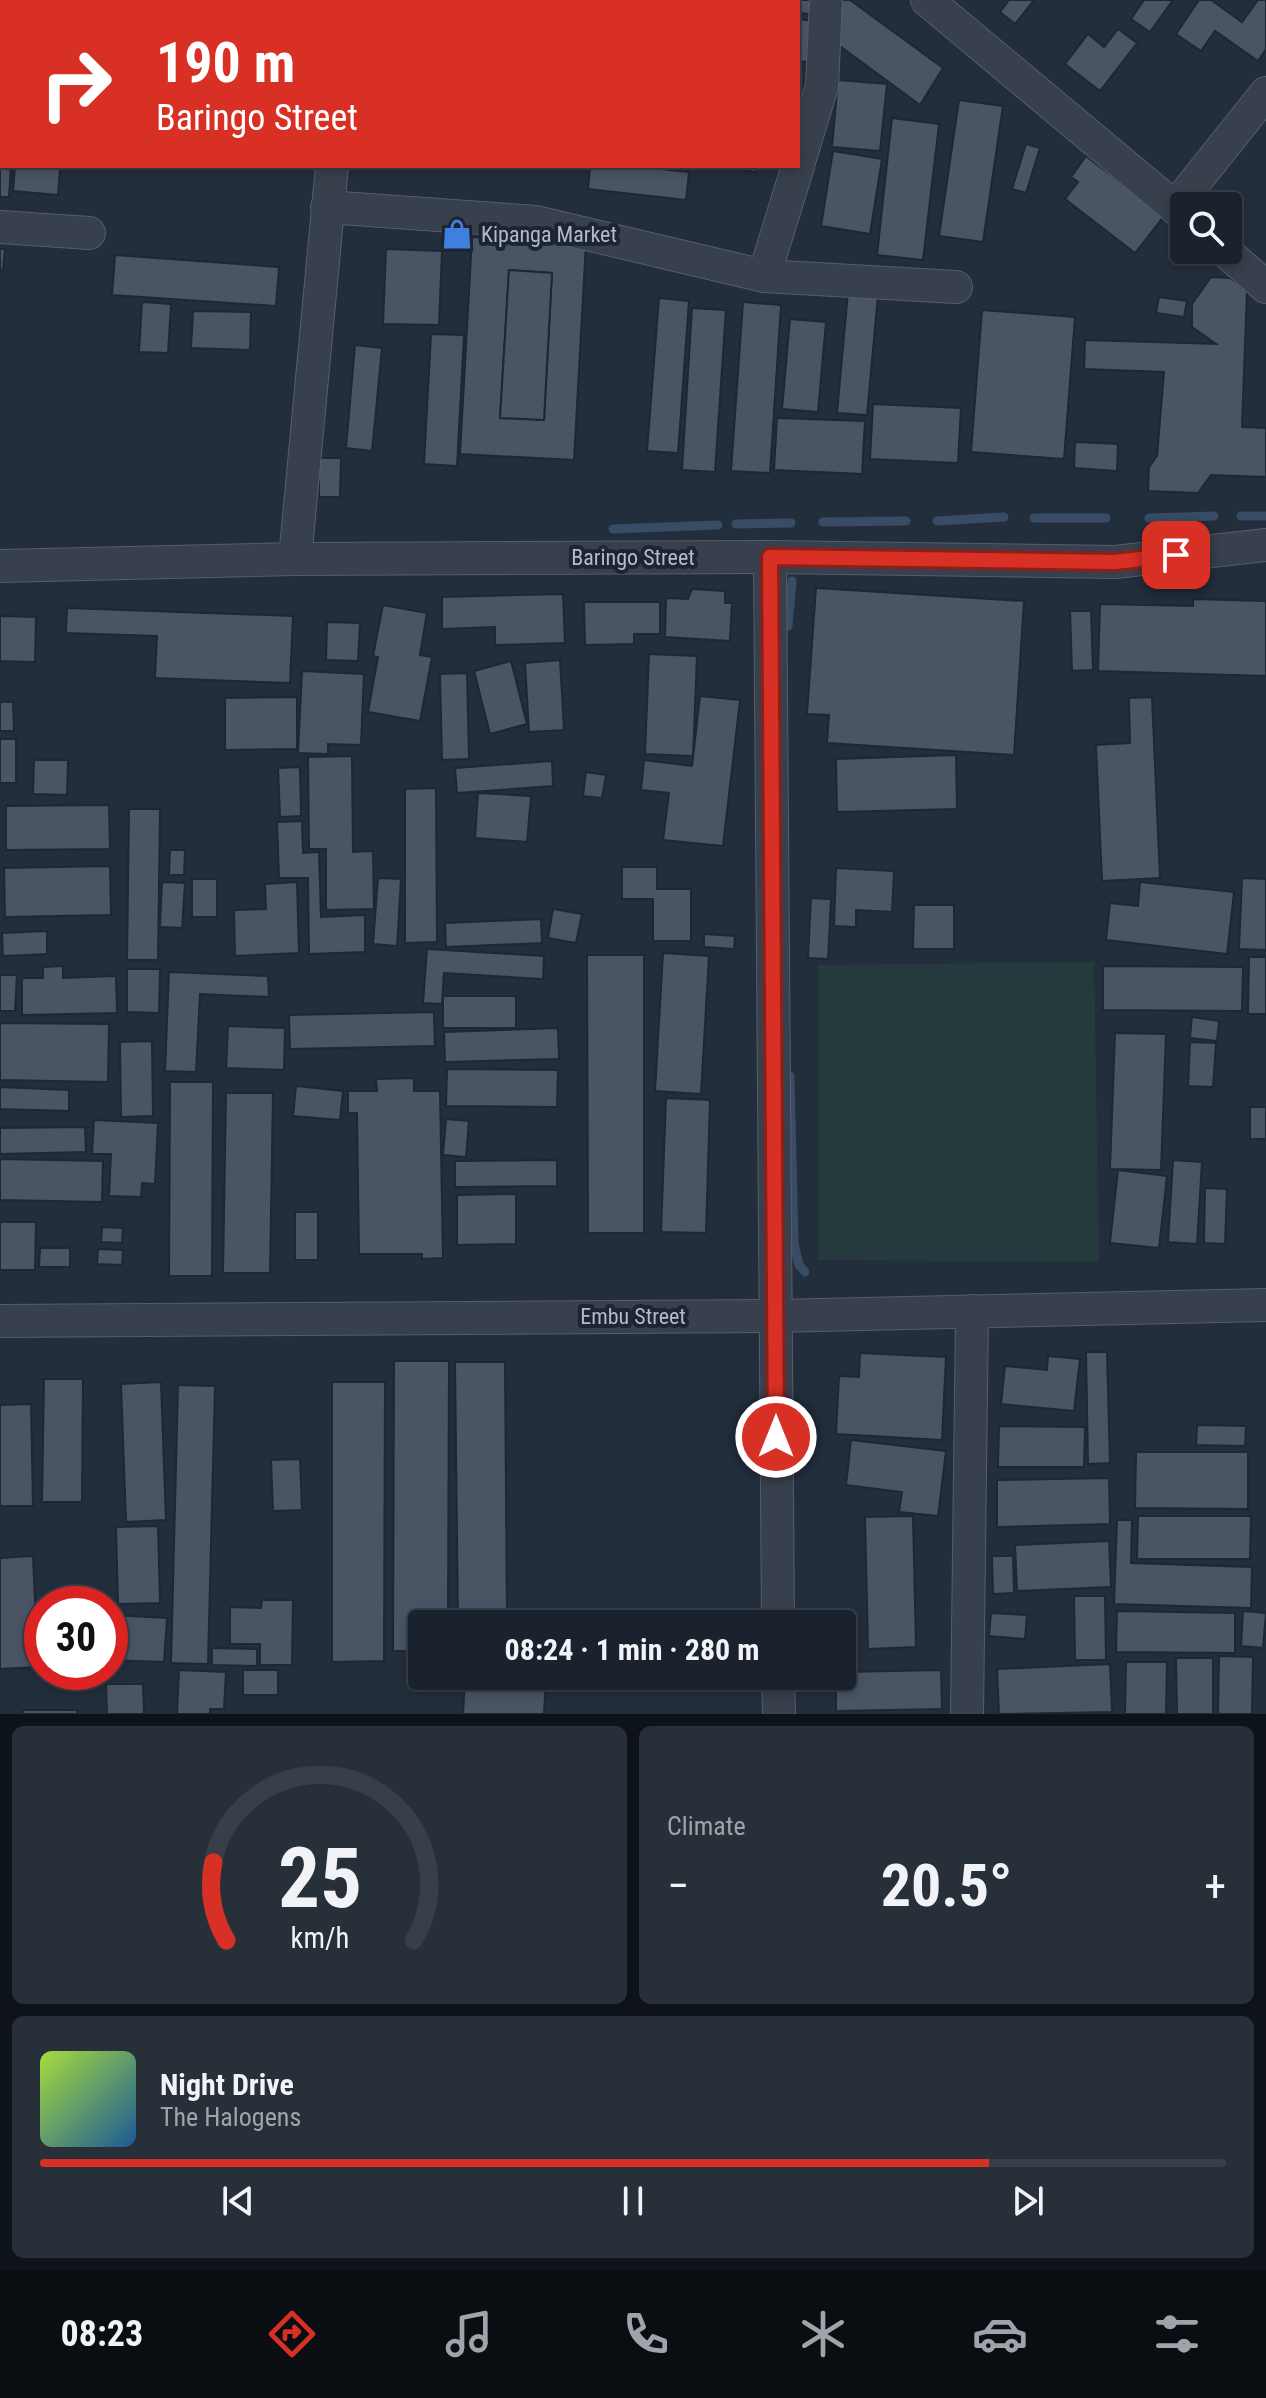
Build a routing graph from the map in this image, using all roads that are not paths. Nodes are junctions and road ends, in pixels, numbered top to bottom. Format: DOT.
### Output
graph roads {
  1 [pos="826,0"];
  2 [pos="927,0"];
  3 [pos="1266,93"];
  4 [pos="800,158"];
  5 [pos="332,168"];
  6 [pos="797,168"];
  7 [pos="1193,192"];
  8 [pos="1170,203"];
  9 [pos="327,207"];
  10 [pos="0,227"];
  11 [pos="89,233"];
  12 [pos="1240,264"];
  13 [pos="764,276"];
  14 [pos="956,287"];
  15 [pos="1266,287"];
  16 [pos="1266,545"];
  17 [pos="770,557"];
  18 [pos="295,559"];
  19 [pos="0,566"];
  20 [pos="1266,1305"];
  21 [pos="972,1311"];
  22 [pos="775,1316"];
  23 [pos="0,1321"];
  24 [pos="778,1610"];
  25 [pos="778,1690"];
  26 [pos="779,1714"];
  27 [pos="967,1714"];
  1 -- 4 [label="street"];
  2 -- 8 [label="street"];
  3 -- 7 [label="street"];
  5 -- 9 [label="street"];
  6 -- 13 [label="street"];
  9 -- 13 [label="street"];
  9 -- 18 [label="street"];
  10 -- 11 [label="street"];
  12 -- 15 [label="street"];
  13 -- 14 [label="street"];
  16 -- 17 [label="street, Baringo Street"];
  17 -- 18 [label="street, Baringo Street"];
  17 -- 22 [label="street"];
  18 -- 19 [label="street, Baringo Street"];
  20 -- 21 [label="street, Embu Street"];
  21 -- 22 [label="street, Embu Street"];
  21 -- 27 [label="street"];
  22 -- 23 [label="street, Embu Street"];
  22 -- 24 [label="street"];
  25 -- 26 [label="street"];
}
